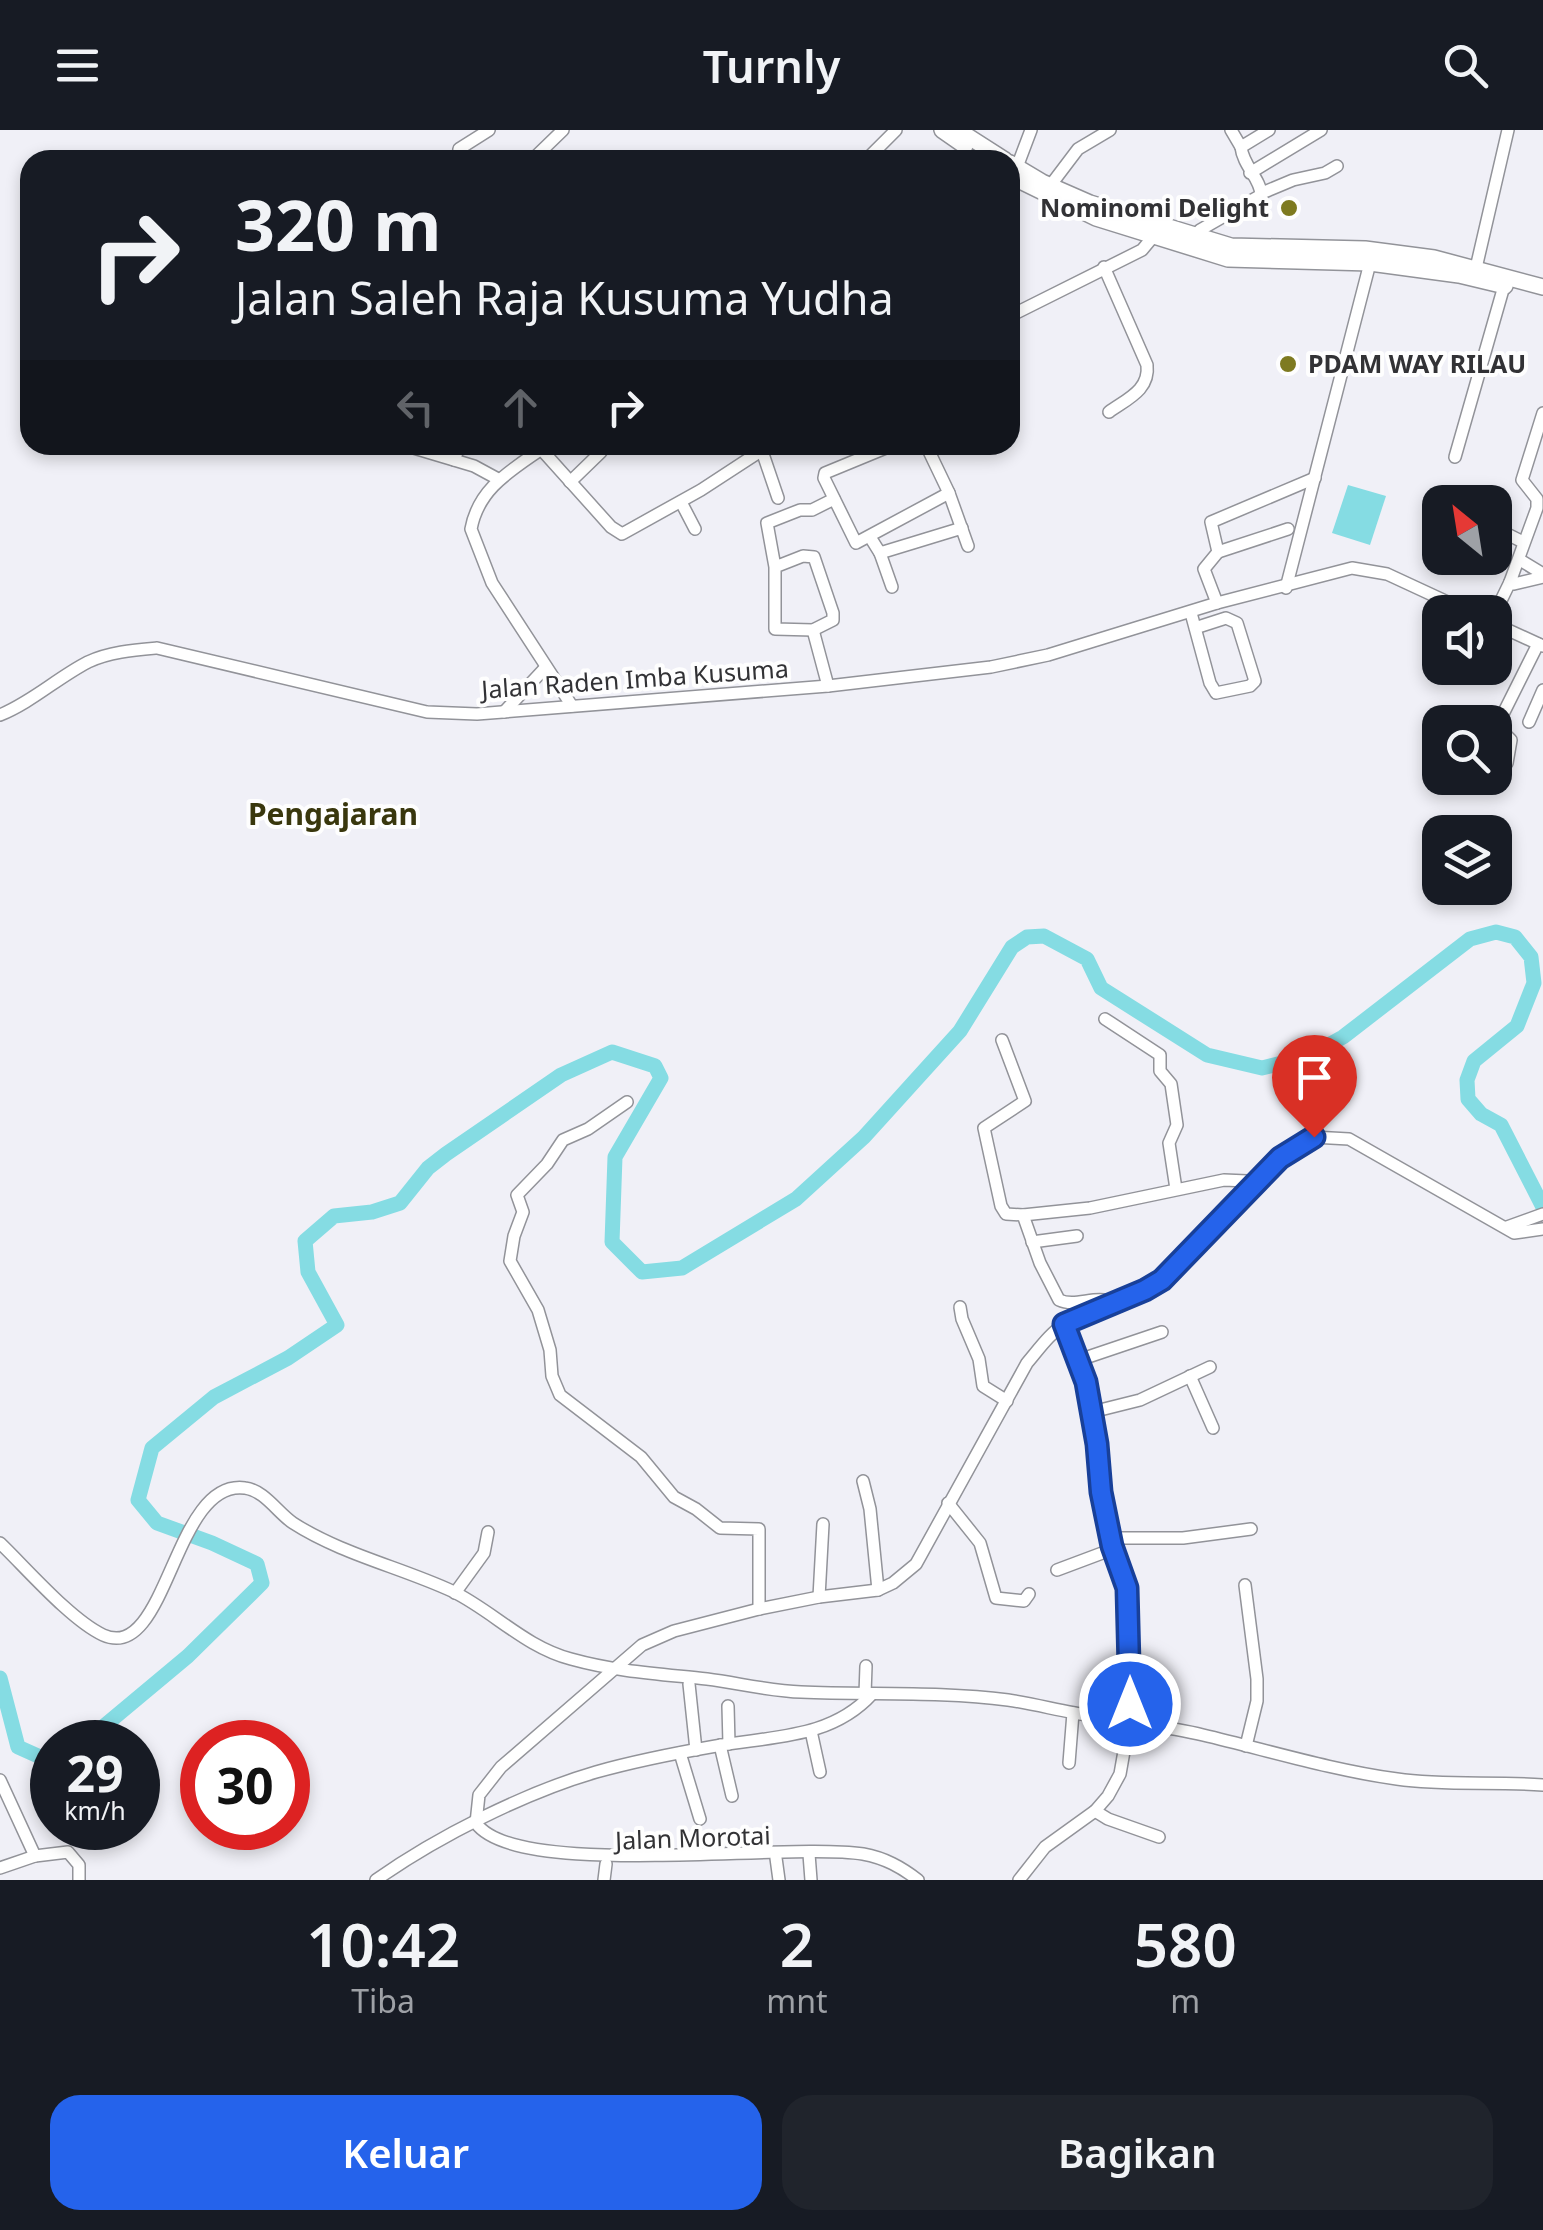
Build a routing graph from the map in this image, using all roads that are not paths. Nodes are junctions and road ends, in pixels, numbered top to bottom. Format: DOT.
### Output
graph roads {
  1 [pos="489,130"];
  2 [pos="562,130"];
  3 [pos="896,130"];
  4 [pos="1110,130"];
  5 [pos="1232,130"];
  6 [pos="1269,130"];
  7 [pos="1321,130"];
  8 [pos="1508,130"];
  9 [pos="952,132"];
  10 [pos="1241,147"];
  11 [pos="459,150"];
  12 [pos="542,150"];
  13 [pos="876,150"];
  14 [pos="973,150"];
  15 [pos="979,150"];
  16 [pos="1337,166"];
  17 [pos="1250,174"];
  18 [pos="1020,176"];
  19 [pos="1043,187"];
  20 [pos="1262,192"];
  21 [pos="1133,225"];
  22 [pos="1196,237"];
  23 [pos="1152,238"];
  24 [pos="1333,254"];
  25 [pos="1370,263"];
  26 [pos="1104,266"];
  27 [pos="1466,270"];
  28 [pos="1504,286"];
  29 [pos="1543,287"];
  30 [pos="1543,296"];
  31 [pos="1020,311"];
  32 [pos="1108,412"];
  33 [pos="1543,413"];
  34 [pos="440,455"];
  35 [pos="456,455"];
  36 [pos="532,455"];
  37 [pos="550,455"];
  38 [pos="598,455"];
  39 [pos="755,455"];
  40 [pos="768,455"];
  41 [pos="868,455"];
  42 [pos="931,455"];
  43 [pos="1455,457"];
  44 [pos="454,460"];
  45 [pos="1315,478"];
  46 [pos="498,479"];
  47 [pos="570,482"];
  48 [pos="949,493"];
  49 [pos="778,498"];
  50 [pos="834,498"];
  51 [pos="680,502"];
  52 [pos="962,528"];
  53 [pos="695,529"];
  54 [pos="1288,529"];
  55 [pos="870,536"];
  56 [pos="1512,536"];
  57 [pos="1524,542"];
  58 [pos="968,546"];
  59 [pos="880,552"];
  60 [pos="1218,552"];
  61 [pos="1520,560"];
  62 [pos="1294,563"];
  63 [pos="775,568"];
  64 [pos="1543,575"];
  65 [pos="1321,576"];
  66 [pos="1511,583"];
  67 [pos="892,587"];
  68 [pos="1286,588"];
  69 [pos="1432,595"];
  70 [pos="1505,595"];
  71 [pos="1217,603"];
  72 [pos="1191,613"];
  73 [pos="1195,628"];
  74 [pos="813,630"];
  75 [pos="1512,632"];
  76 [pos="1540,645"];
  77 [pos="546,667"];
  78 [pos="828,686"];
  79 [pos="1543,690"];
  80 [pos="1508,705"];
  81 [pos="572,706"];
  82 [pos="1540,706"];
  83 [pos="504,712"];
  84 [pos="0,715"];
  85 [pos="1528,722"];
  86 [pos="1105,1019"];
  87 [pos="1002,1040"];
  88 [pos="627,1102"];
  89 [pos="1254,1185"];
  90 [pos="1176,1190"];
  91 [pos="1023,1214"];
  92 [pos="1542,1222"];
  93 [pos="1077,1236"];
  94 [pos="1032,1242"];
  95 [pos="1114,1303"];
  96 [pos="960,1307"];
  97 [pos="1064,1324"];
  98 [pos="1162,1332"];
  99 [pos="1079,1360"];
  100 [pos="1210,1367"];
  101 [pos="1190,1376"];
  102 [pos="1006,1401"];
  103 [pos="1092,1412"];
  104 [pos="1214,1428"];
  105 [pos="862,1481"];
  106 [pos="948,1503"];
  107 [pos="823,1524"];
  108 [pos="1251,1529"];
  109 [pos="488,1532"];
  110 [pos="0,1543"];
  111 [pos="1112,1544"];
  112 [pos="1057,1570"];
  113 [pos="1245,1585"];
  114 [pos="878,1590"];
  115 [pos="455,1593"];
  116 [pos="1029,1594"];
  117 [pos="820,1597"];
  118 [pos="759,1609"];
  119 [pos="866,1666"];
  120 [pos="612,1669"];
  121 [pos="689,1684"];
  122 [pos="869,1694"];
  123 [pos="728,1706"];
  124 [pos="1073,1713"];
  125 [pos="1129,1723"];
  126 [pos="811,1731"];
  127 [pos="724,1745"];
  128 [pos="1246,1746"];
  129 [pos="696,1750"];
  130 [pos="680,1753"];
  131 [pos="1069,1762"];
  132 [pos="820,1772"];
  133 [pos="0,1780"];
  134 [pos="1543,1784"];
  135 [pos="732,1796"];
  136 [pos="1094,1810"];
  137 [pos="700,1819"];
  138 [pos="476,1822"];
  139 [pos="1159,1837"];
  140 [pos="808,1854"];
  141 [pos="35,1856"];
  142 [pos="776,1858"];
  143 [pos="606,1864"];
  144 [pos="0,1868"];
  145 [pos="79,1880"];
  146 [pos="376,1880"];
  147 [pos="604,1880"];
  148 [pos="779,1880"];
  149 [pos="811,1880"];
  150 [pos="918,1880"];
  151 [pos="1019,1880"];
  1 -- 11 [label="street"];
  2 -- 12 [label="street"];
  3 -- 13 [label="street"];
  4 -- 19 [label="street"];
  5 -- 10 [label="street"];
  6 -- 10 [label="street"];
  7 -- 17 [label="street"];
  8 -- 27 [label="street"];
  9 -- 14 [label="main road"];
  9 -- 15 [label="main road"];
  10 -- 17 [label="street"];
  16 -- 20 [label="street"];
  17 -- 20 [label="street"];
  18 -- 19 [label="main road"];
  19 -- 21 [label="main road"];
  20 -- 22 [label="street"];
  21 -- 22 [label="main road"];
  21 -- 23 [label="main road"];
  22 -- 24 [label="main road"];
  23 -- 24 [label="main road"];
  23 -- 26 [label="street"];
  24 -- 25 [label="main road"];
  24 -- 27 [label="main road"];
  25 -- 27 [label="main road"];
  25 -- 45 [label="street"];
  26 -- 31 [label="street"];
  26 -- 32 [label="street"];
  27 -- 28 [label="main road"];
  27 -- 29 [label="main road"];
  28 -- 30 [label="main road"];
  28 -- 43 [label="street"];
  33 -- 57 [label="street"];
  34 -- 44 [label="street"];
  35 -- 44 [label="street"];
  36 -- 46 [label="street"];
  37 -- 47 [label="street"];
  38 -- 47 [label="street"];
  39 -- 51 [label="street"];
  40 -- 49 [label="street"];
  41 -- 50 [label="street"];
  42 -- 48 [label="street"];
  44 -- 46 [label="street"];
  45 -- 60 [label="street"];
  45 -- 62 [label="street"];
  46 -- 77 [label="street"];
  47 -- 51 [label="street"];
  48 -- 52 [label="street"];
  48 -- 55 [label="street"];
  50 -- 55 [label="street"];
  50 -- 63 [label="street"];
  51 -- 53 [label="street"];
  52 -- 58 [label="street"];
  52 -- 59 [label="street"];
  54 -- 60 [label="street"];
  55 -- 59 [label="street"];
  56 -- 57 [label="street"];
  57 -- 61 [label="street"];
  59 -- 67 [label="street"];
  60 -- 71 [label="street"];
  61 -- 64 [label="street"];
  61 -- 66 [label="street"];
  62 -- 65 [label="street"];
  62 -- 68 [label="street"];
  63 -- 74 [label="street"];
  63 -- 74 [label="street"];
  64 -- 66 [label="street"];
  65 -- 68 [label="street, Jalan Raden Imba Kusuma"];
  65 -- 69 [label="street, Jalan Raden Imba Kusuma"];
  66 -- 70 [label="street"];
  68 -- 71 [label="street, Jalan Raden Imba Kusuma"];
  71 -- 72 [label="street, Jalan Raden Imba Kusuma"];
  72 -- 73 [label="street"];
  72 -- 78 [label="street, Jalan Raden Imba Kusuma"];
  73 -- 73 [label="street"];
  74 -- 78 [label="street"];
  75 -- 76 [label="street"];
  76 -- 80 [label="street"];
  77 -- 81 [label="street"];
  77 -- 83 [label="street"];
  78 -- 81 [label="street, Jalan Raden Imba Kusuma"];
  79 -- 82 [label="street"];
  81 -- 83 [label="street, Jalan Raden Imba Kusuma"];
  82 -- 85 [label="street"];
  83 -- 84 [label="street, Jalan Raden Imba Kusuma"];
  86 -- 90 [label="street"];
  87 -- 91 [label="street"];
  88 -- 118 [label="street"];
  89 -- 90 [label="street"];
  89 -- 92 [label="street"];
  89 -- 95 [label="street"];
  90 -- 91 [label="street"];
  91 -- 94 [label="street"];
  93 -- 94 [label="street"];
  94 -- 95 [label="street"];
  95 -- 97 [label="street"];
  96 -- 102 [label="street"];
  97 -- 99 [label="street"];
  97 -- 102 [label="street"];
  98 -- 99 [label="street"];
  99 -- 103 [label="street"];
  100 -- 101 [label="street"];
  101 -- 103 [label="street"];
  101 -- 104 [label="street"];
  102 -- 106 [label="street"];
  103 -- 111 [label="street"];
  105 -- 114 [label="street"];
  106 -- 114 [label="street"];
  106 -- 116 [label="street"];
  107 -- 117 [label="street"];
  108 -- 111 [label="street"];
  109 -- 115 [label="street"];
  110 -- 115 [label="street"];
  111 -- 112 [label="street"];
  111 -- 125 [label="street"];
  113 -- 128 [label="street"];
  114 -- 117 [label="street"];
  115 -- 120 [label="street"];
  117 -- 118 [label="street"];
  118 -- 120 [label="street"];
  119 -- 122 [label="street"];
  120 -- 122 [label="street"];
  120 -- 138 [label="street"];
  121 -- 129 [label="street"];
  122 -- 124 [label="street"];
  122 -- 126 [label="street"];
  123 -- 127 [label="street"];
  124 -- 125 [label="street"];
  124 -- 131 [label="street"];
  125 -- 128 [label="street"];
  125 -- 136 [label="street"];
  126 -- 127 [label="street"];
  126 -- 132 [label="street"];
  127 -- 129 [label="street"];
  127 -- 135 [label="street"];
  128 -- 134 [label="street"];
  129 -- 130 [label="street"];
  130 -- 137 [label="street"];
  130 -- 138 [label="street"];
  133 -- 141 [label="street"];
  136 -- 139 [label="street"];
  136 -- 151 [label="street"];
  138 -- 143 [label="street, Jalan Morotai"];
  138 -- 146 [label="street"];
  140 -- 142 [label="street, Jalan Morotai"];
  140 -- 149 [label="street"];
  140 -- 150 [label="street, Jalan Morotai"];
  141 -- 144 [label="street"];
  141 -- 145 [label="street"];
  142 -- 143 [label="street, Jalan Morotai"];
  142 -- 148 [label="street"];
  143 -- 147 [label="street"];
}
